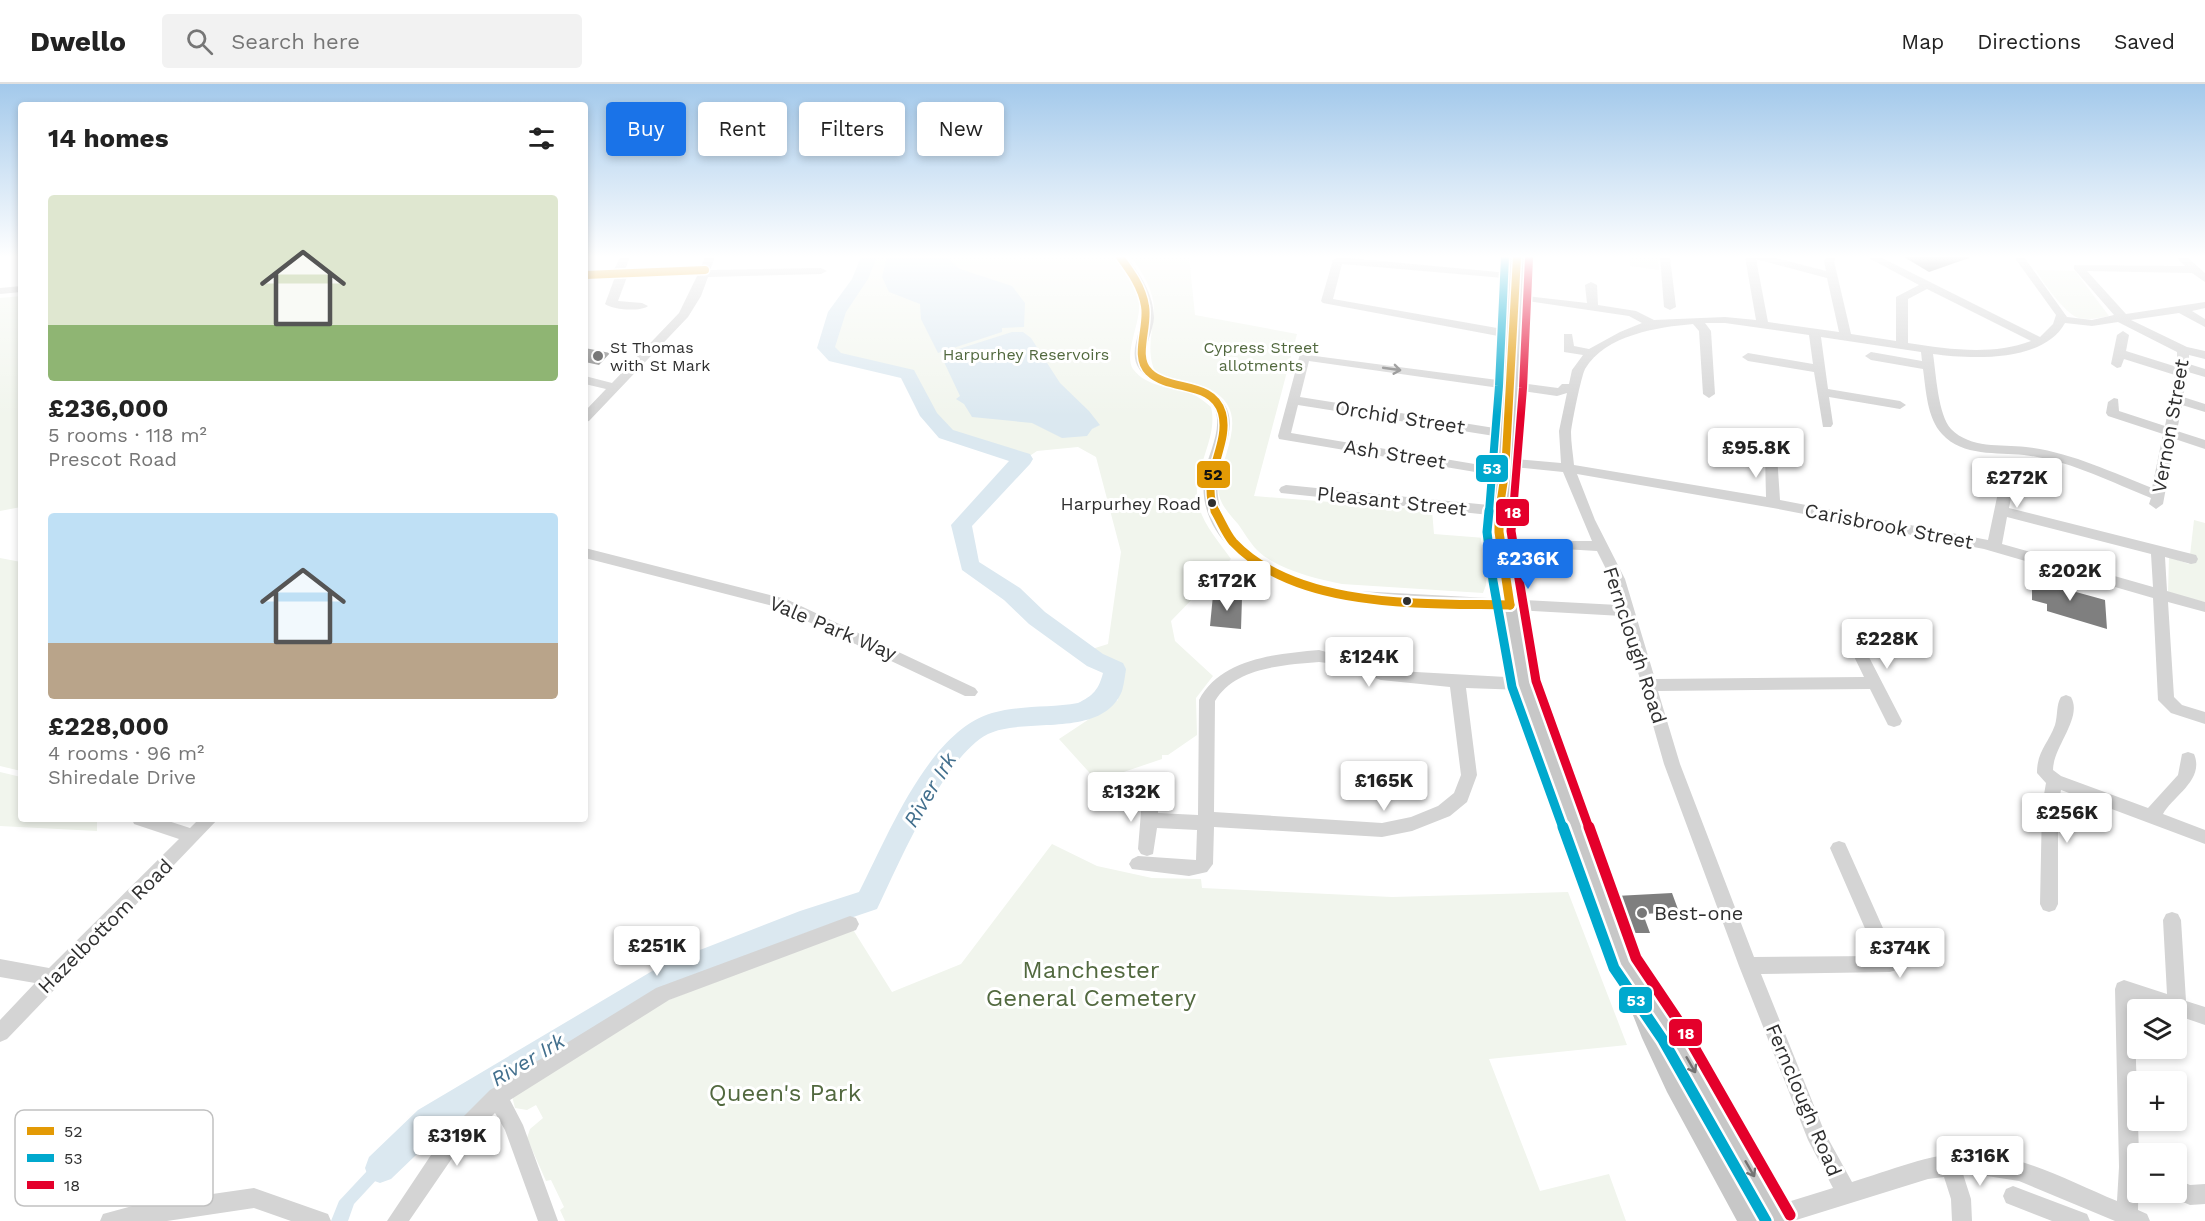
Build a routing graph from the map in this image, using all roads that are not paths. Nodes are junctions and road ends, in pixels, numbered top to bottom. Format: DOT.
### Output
graph roads {
  1 [pos="688,310"];
  2 [pos="1147,310"];
  3 [pos="1377,310"];
  4 [pos="1514,310"];
  5 [pos="1617,310"];
  6 [pos="1761,310"];
  7 [pos="1840,310"];
  8 [pos="1902,310"];
  9 [pos="1980,310"];
  10 [pos="2060,310"];
  11 [pos="2113,310"];
  12 [pos="2184,310"];
  13 [pos="2120,318"];
  14 [pos="2062,319"];
  15 [pos="1696,320"];
  16 [pos="1653,324"];
  17 [pos="2205,324"];
  18 [pos="1764,325"];
  19 [pos="1814,332"];
  20 [pos="1514,335"];
  21 [pos="2123,335"];
  22 [pos="1568,336"];
  23 [pos="1846,337"];
  24 [pos="2040,341"];
  25 [pos="1902,345"];
  26 [pos="1926,348"];
  27 [pos="2184,350"];
  28 [pos="1591,353"];
  29 [pos="2205,355"];
  30 [pos="1871,356"];
  31 [pos="1748,357"];
  32 [pos="1929,366"];
  33 [pos="1820,369"];
  34 [pos="2183,370"];
  35 [pos="2205,373"];
  36 [pos="588,381"];
  37 [pos="614,387"];
  38 [pos="1511,387"];
  39 [pos="1574,388"];
  40 [pos="1823,392"];
  41 [pos="1709,394"];
  42 [pos="2177,399"];
  43 [pos="1293,400"];
  44 [pos="2114,402"];
  45 [pos="1900,405"];
  46 [pos="2205,408"];
  47 [pos="588,415"];
  48 [pos="1827,424"];
  49 [pos="2170,433"];
  50 [pos="1507,434"];
  51 [pos="2205,445"];
  52 [pos="1771,455"];
  53 [pos="2011,464"];
  54 [pos="1505,467"];
  55 [pos="1568,468"];
  56 [pos="1286,490"];
  57 [pos="1773,503"];
  58 [pos="2001,511"];
  59 [pos="1499,512"];
  60 [pos="1600,546"];
  61 [pos="1994,547"];
  62 [pos="2158,551"];
  63 [pos="588,554"];
  64 [pos="2191,559"];
  65 [pos="1560,566"];
  66 [pos="2161,596"];
  67 [pos="1510,605"];
  68 [pos="2205,607"];
  69 [pos="1626,611"];
  70 [pos="1850,634"];
  71 [pos="1457,680"];
  72 [pos="1875,682"];
  73 [pos="1524,684"];
  74 [pos="1648,685"];
  75 [pos="970,692"];
  76 [pos="2066,701"];
  77 [pos="2205,718"];
  78 [pos="1894,721"];
  79 [pos="2188,759"];
  80 [pos="2050,777"];
  81 [pos="1150,800"];
  82 [pos="2155,818"];
  83 [pos="1149,820"];
  84 [pos="1206,821"];
  85 [pos="149,822"];
  86 [pos="207,822"];
  87 [pos="193,837"];
  88 [pos="2205,837"];
  89 [pos="1839,848"];
  90 [pos="2049,904"];
  91 [pos="2172,921"];
  92 [pos="850,924"];
  93 [pos="1748,966"];
  94 [pos="0,968"];
  95 [pos="53,977"];
  96 [pos="2158,999"];
  97 [pos="2177,999"];
  98 [pos="2187,1009"];
  99 [pos="2205,1016"];
  100 [pos="0,1033"];
  101 [pos="2127,1048"];
  102 [pos="2128,1059"];
  103 [pos="497,1097"];
  104 [pos="2132,1143"];
  105 [pos="1949,1165"];
  106 [pos="1847,1194"];
  107 [pos="2187,1194"];
  108 [pos="2205,1194"];
  109 [pos="2013,1196"];
  110 [pos="2134,1203"];
  111 [pos="213,1204"];
  112 [pos="198,1206"];
  113 [pos="2134,1218"];
  114 [pos="1767,1220"];
  115 [pos="110,1221"];
  116 [pos="321,1221"];
  117 [pos="397,1221"];
  118 [pos="548,1221"];
  119 [pos="1962,1221"];
  120 [pos="2080,1221"];
  1 -- 37 [label="street"];
  2 -- 67 [label="street"];
  3 -- 20 [label="street"];
  4 -- 20 [label="main road"];
  5 -- 16 [label="street"];
  6 -- 18 [label="street"];
  7 -- 23 [label="street"];
  8 -- 25 [label="street"];
  9 -- 24 [label="street"];
  10 -- 14 [label="street"];
  11 -- 13 [label="street, Vernon Street"];
  12 -- 13 [label="street"];
  12 -- 17 [label="street"];
  13 -- 14 [label="street"];
  13 -- 27 [label="street, Vernon Street"];
  14 -- 24 [label="street"];
  15 -- 16 [label="street, Fernclough Road"];
  15 -- 18 [label="street, Fernclough Road"];
  15 -- 41 [label="street"];
  16 -- 28 [label="street, Fernclough Road"];
  18 -- 19 [label="street, Fernclough Road"];
  19 -- 23 [label="street, Fernclough Road"];
  19 -- 33 [label="street"];
  20 -- 38 [label="main road"];
  21 -- 34 [label="street"];
  22 -- 28 [label="street"];
  23 -- 25 [label="street, Fernclough Road"];
  24 -- 26 [label="street, Fernclough Road"];
  25 -- 26 [label="street, Fernclough Road"];
  26 -- 32 [label="street"];
  27 -- 29 [label="street"];
  27 -- 34 [label="street, Vernon Street"];
  28 -- 39 [label="street, Fernclough Road"];
  30 -- 32 [label="street"];
  31 -- 33 [label="street"];
  32 -- 49 [label="street, Vernon Street"];
  33 -- 40 [label="street"];
  34 -- 35 [label="street"];
  34 -- 42 [label="street, Vernon Street"];
  36 -- 37 [label="street"];
  37 -- 47 [label="street"];
  38 -- 39 [label="street"];
  43 -- 38 [label="street, one-way"];
  38 -- 50 [label="main road"];
  39 -- 55 [label="street, Fernclough Road"];
  40 -- 45 [label="street"];
  40 -- 48 [label="street"];
  42 -- 46 [label="street"];
  42 -- 49 [label="street, Vernon Street"];
  43 -- 50 [label="street, Orchid Street"];
  43 -- 54 [label="street, Ash Street"];
  44 -- 49 [label="street"];
  49 -- 51 [label="street"];
  50 -- 54 [label="main road"];
  52 -- 57 [label="street"];
  53 -- 58 [label="street"];
  54 -- 55 [label="street, Ash Street"];
  54 -- 59 [label="main road"];
  55 -- 57 [label="street, Carisbrook Street"];
  55 -- 60 [label="street, Fernclough Road"];
  56 -- 59 [label="street, Pleasant Street"];
  57 -- 61 [label="street, Carisbrook Street"];
  58 -- 61 [label="street"];
  58 -- 62 [label="street"];
  59 -- 67 [label="main road"];
  60 -- 65 [label="street"];
  60 -- 69 [label="street, Fernclough Road"];
  61 -- 66 [label="street, Carisbrook Street"];
  62 -- 64 [label="street"];
  62 -- 66 [label="street"];
  63 -- 75 [label="street, Vale Park Way"];
  66 -- 68 [label="street, Carisbrook Street"];
  66 -- 77 [label="street"];
  67 -- 69 [label="street"];
  67 -- 73 [label="main road"];
  69 -- 74 [label="street, Fernclough Road"];
  70 -- 72 [label="street"];
  71 -- 73 [label="street"];
  71 -- 84 [label="street"];
  71 -- 84 [label="street"];
  72 -- 74 [label="street"];
  72 -- 78 [label="street"];
  73 -- 114 [label="main road"];
  74 -- 93 [label="street, Fernclough Road"];
  76 -- 80 [label="street"];
  79 -- 82 [label="street"];
  80 -- 82 [label="street"];
  80 -- 90 [label="street"];
  81 -- 83 [label="street"];
  82 -- 88 [label="street"];
  83 -- 84 [label="street"];
  83 -- 84 [label="street"];
  85 -- 87 [label="street"];
  86 -- 87 [label="street, Hazelbottom Road"];
  87 -- 95 [label="street, Hazelbottom Road"];
  89 -- 93 [label="street"];
  91 -- 97 [label="street"];
  92 -- 103 [label="street"];
  93 -- 106 [label="street, Fernclough Road"];
  94 -- 95 [label="street"];
  95 -- 100 [label="street, Hazelbottom Road"];
  96 -- 101 [label="street"];
  98 -- 99 [label="street"];
  102 -- 104 [label="street"];
  103 -- 117 [label="street"];
  103 -- 118 [label="street"];
  105 -- 106 [label="street"];
  105 -- 113 [label="street"];
  105 -- 119 [label="street"];
  106 -- 114 [label="street"];
  107 -- 108 [label="street"];
  109 -- 120 [label="street"];
  110 -- 113 [label="street"];
  111 -- 116 [label="street"];
  112 -- 115 [label="street"];
}
